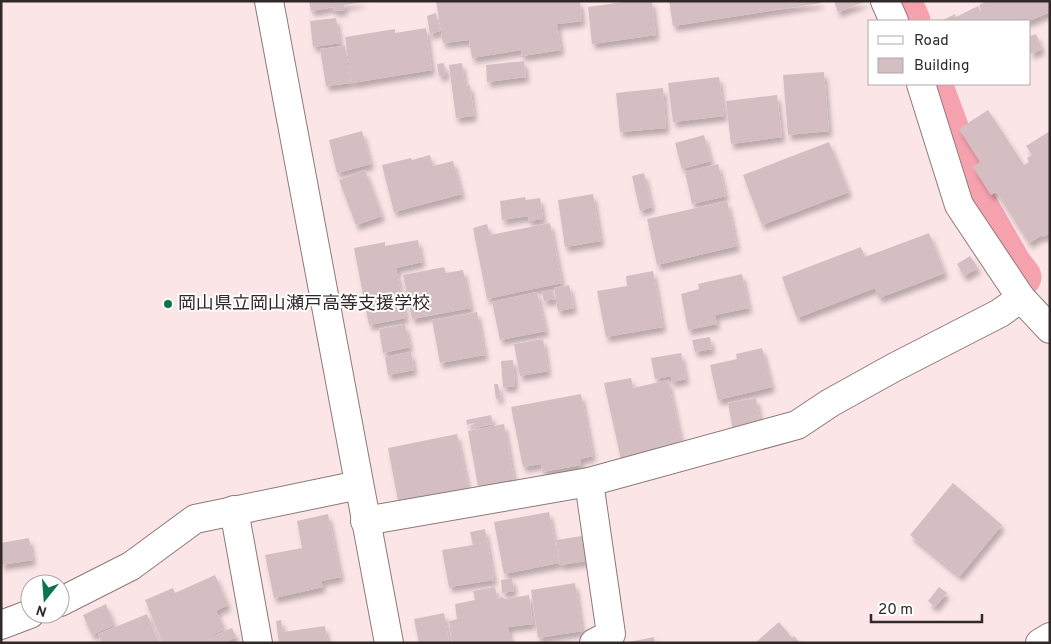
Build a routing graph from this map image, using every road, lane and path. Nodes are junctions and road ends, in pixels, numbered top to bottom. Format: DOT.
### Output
graph roads {
  1 [pos="269,1"];
  2 [pos="885,1"];
  3 [pos="894,20"];
  4 [pos="921,85"];
  5 [pos="1021,298"];
  6 [pos="1050,329"];
  7 [pos="589,482"];
  8 [pos="359,485"];
  9 [pos="234,510"];
  10 [pos="365,521"];
  11 [pos="70,597"];
  12 [pos="20,618"];
  13 [pos="1,625"];
  14 [pos="1050,636"];
  15 [pos="258,643"];
  16 [pos="389,643"];
  17 [pos="594,643"];
  18 [pos="1040,643"];
  1 -- 8 [label="street"];
  2 -- 3 [label="street"];
  4 -- 5 [label="street"];
  5 -- 6 [label="street"];
  5 -- 7 [label="street"];
  7 -- 10 [label="street"];
  7 -- 17 [label="street"];
  8 -- 9 [label="street"];
  8 -- 10 [label="street"];
  9 -- 11 [label="street"];
  9 -- 15 [label="street"];
  10 -- 16 [label="street"];
  12 -- 13 [label="street"];
  14 -- 18 [label="street"];
}
